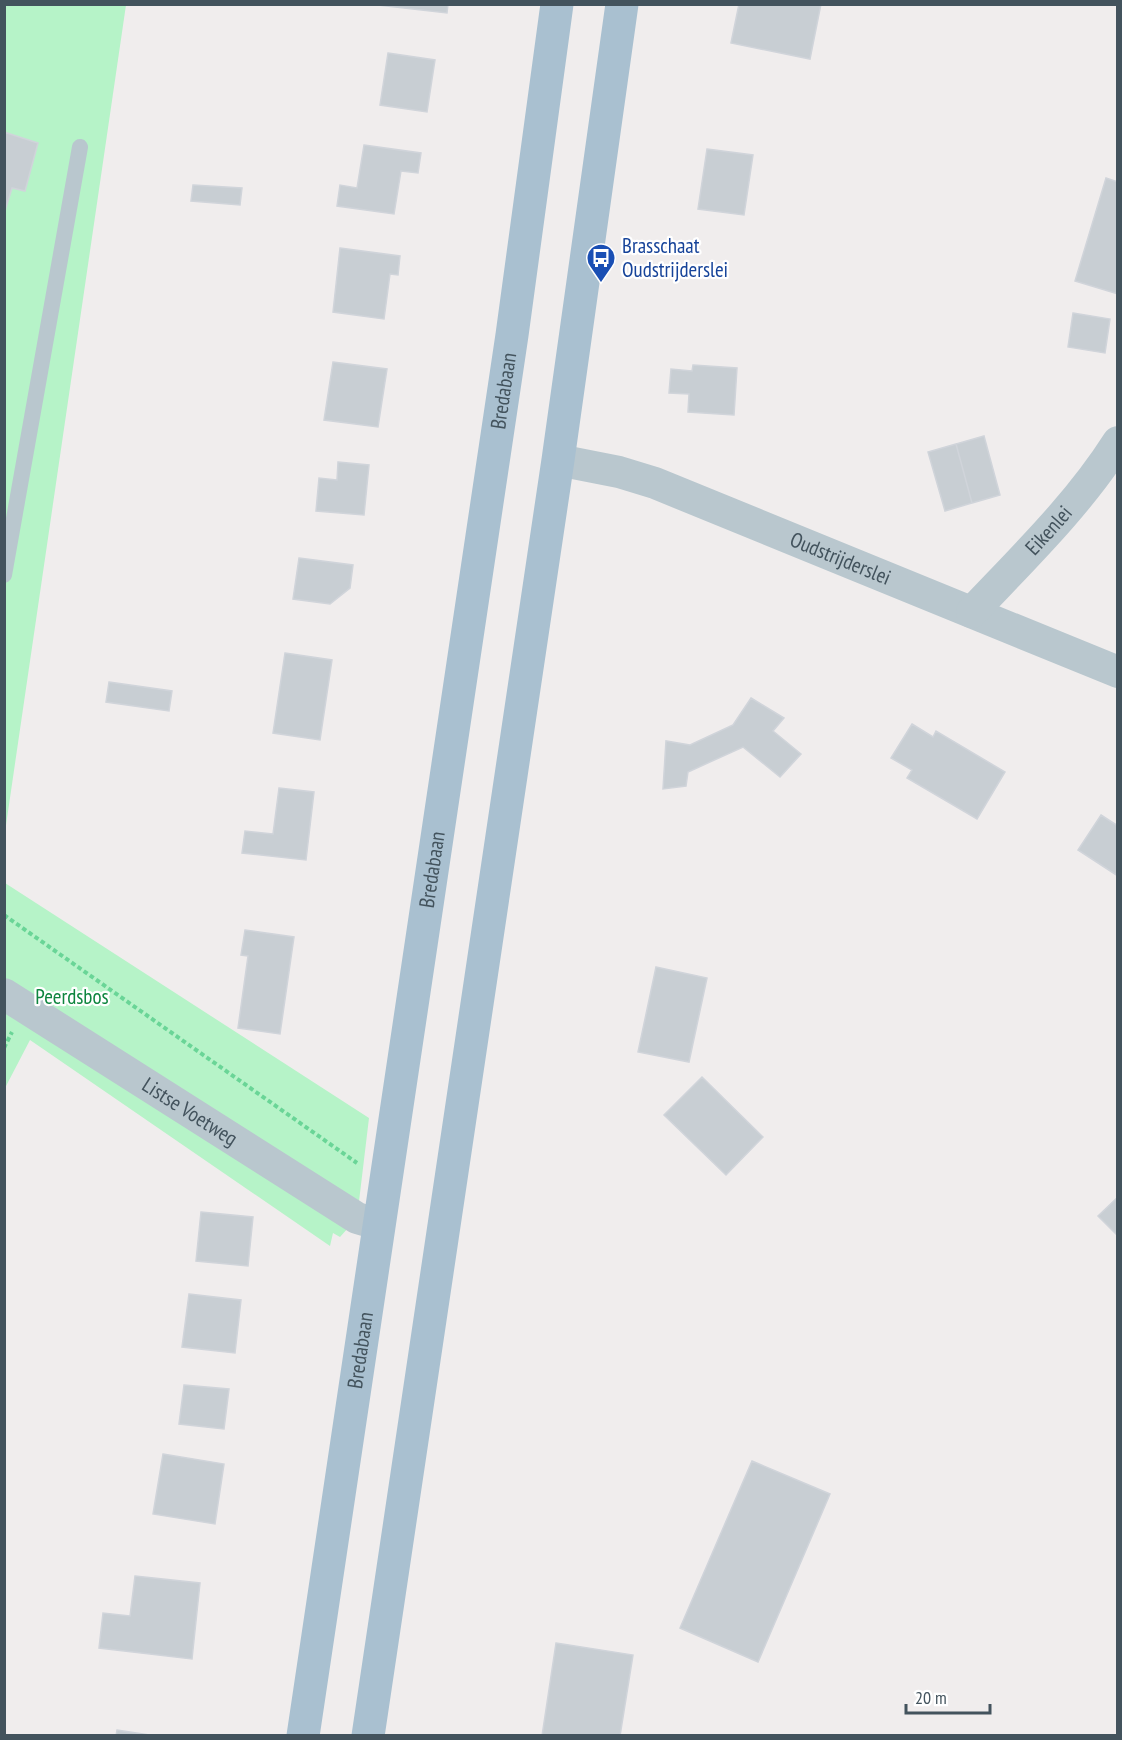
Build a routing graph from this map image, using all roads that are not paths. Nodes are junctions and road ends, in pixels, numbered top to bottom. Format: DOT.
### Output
graph roads {
  1 [pos="557,4"];
  2 [pos="622,4"];
  3 [pos="80,147"];
  4 [pos="1118,441"];
  5 [pos="558,460"];
  6 [pos="4,574"];
  7 [pos="972,612"];
  8 [pos="1118,672"];
  9 [pos="4,994"];
  10 [pos="377,1224"];
  11 [pos="303,1736"];
  12 [pos="368,1736"];
  1 -- 10 [label="main road, Bredabaan"];
  2 -- 5 [label="main road"];
  3 -- 6 [label="lane"];
  4 -- 7 [label="street, Eikenlei"];
  5 -- 7 [label="street, Oudstrijderslei"];
  5 -- 12 [label="main road"];
  7 -- 8 [label="street, Oudstrijderslei"];
  9 -- 10 [label="street, Listse Voetweg"];
  10 -- 11 [label="main road, Bredabaan"];
}
